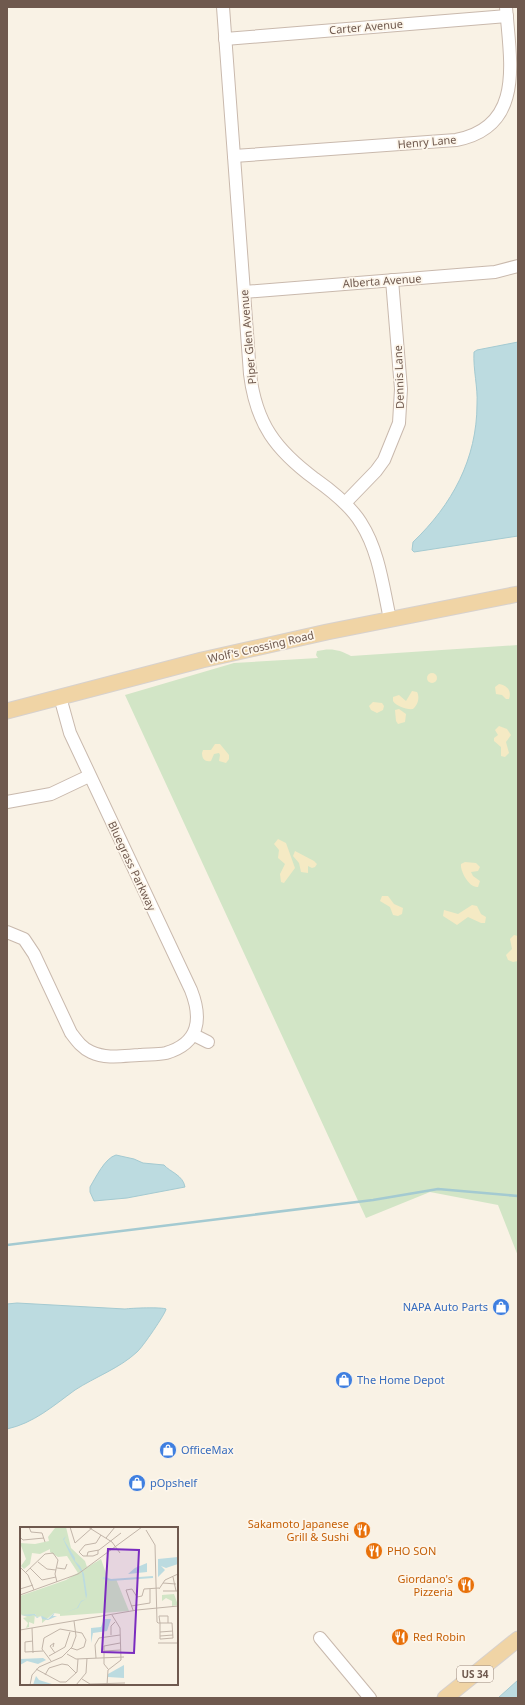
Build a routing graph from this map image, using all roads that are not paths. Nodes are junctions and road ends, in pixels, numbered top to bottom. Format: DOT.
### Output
graph roads {
  1 [pos="223,7"];
  2 [pos="507,12"];
  3 [pos="225,39"];
  4 [pos="234,156"];
  5 [pos="518,266"];
  6 [pos="392,280"];
  7 [pos="244,292"];
  8 [pos="345,504"];
  9 [pos="518,594"];
  10 [pos="390,619"];
  11 [pos="60,698"];
  12 [pos="7,711"];
  13 [pos="89,776"];
  14 [pos="7,802"];
  15 [pos="14,932"];
  16 [pos="194,1035"];
  17 [pos="208,1042"];
  18 [pos="320,1638"];
  19 [pos="518,1638"];
  20 [pos="370,1698"];
  21 [pos="446,1698"];
  1 -- 3 [label="street, Piper Glen Avenue"];
  2 -- 3 [label="street, Carter Avenue"];
  2 -- 4 [label="street, Henry Lane"];
  3 -- 4 [label="street, Piper Glen Avenue"];
  4 -- 7 [label="street, Piper Glen Avenue"];
  5 -- 6 [label="street, Alberta Avenue"];
  6 -- 7 [label="street, Alberta Avenue"];
  6 -- 8 [label="street, Dennis Lane"];
  7 -- 8 [label="street, Piper Glen Avenue"];
  8 -- 10 [label="street, Piper Glen Avenue"];
  9 -- 10 [label="main road, Wolf's Crossing Road"];
  10 -- 11 [label="main road, Wolf's Crossing Road"];
  11 -- 12 [label="main road, Wolf's Crossing Road"];
  11 -- 13 [label="street, Bluegrass Parkway"];
  13 -- 14 [label="street"];
  13 -- 16 [label="street, Bluegrass Parkway"];
  15 -- 16 [label="street"];
  16 -- 17 [label="street"];
  18 -- 20 [label="street"];
  19 -- 21 [label="main road, US 34"];
}
